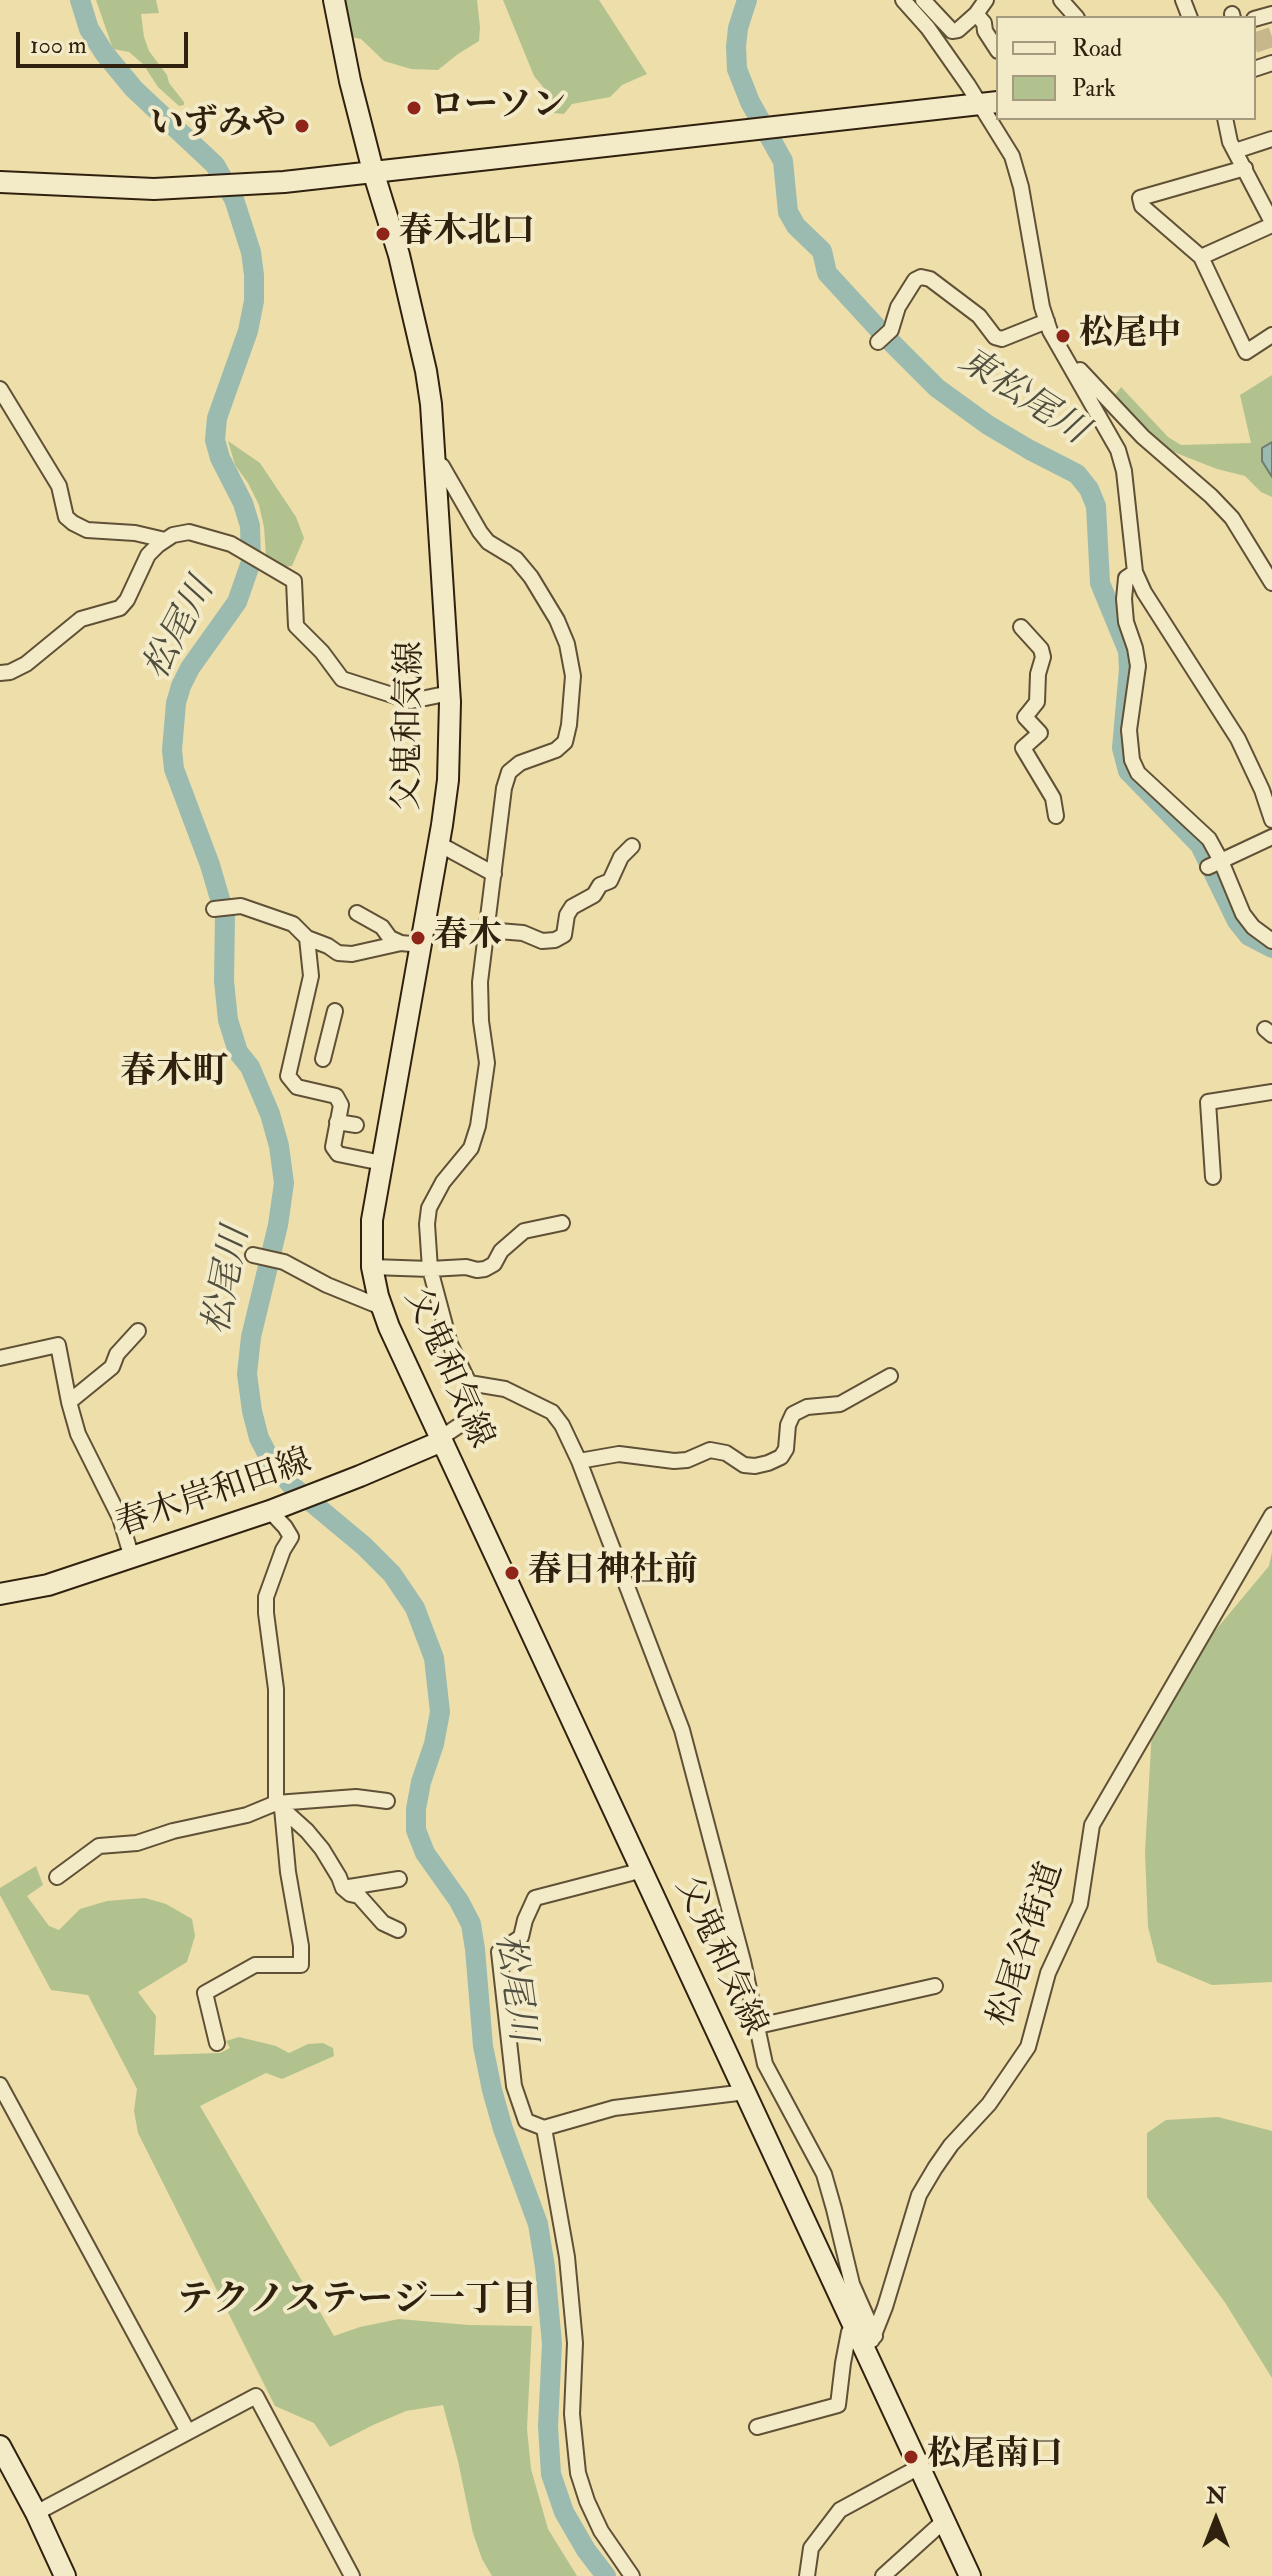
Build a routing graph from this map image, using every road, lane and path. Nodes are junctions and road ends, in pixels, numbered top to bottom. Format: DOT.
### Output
graph roads {
  1 [pos="334,0"];
  2 [pos="903,0"];
  3 [pos="923,0"];
  4 [pos="1061,0"];
  5 [pos="981,4"];
  6 [pos="1075,16"];
  7 [pos="996,48"];
  8 [pos="989,103"];
  9 [pos="996,120"];
  10 [pos="1225,120"];
  11 [pos="1272,139"];
  12 [pos="1235,151"];
  13 [pos="1245,168"];
  14 [pos="373,171"];
  15 [pos="0,182"];
  16 [pos="1272,223"];
  17 [pos="1201,257"];
  18 [pos="1047,321"];
  19 [pos="1272,335"];
  20 [pos="878,342"];
  21 [pos="1063,352"];
  22 [pos="0,389"];
  23 [pos="435,463"];
  24 [pos="165,540"];
  25 [pos="1135,572"];
  26 [pos="1272,583"];
  27 [pos="1021,627"];
  28 [pos="0,673"];
  29 [pos="450,693"];
  30 [pos="1267,786"];
  31 [pos="1056,816"];
  32 [pos="1272,820"];
  33 [pos="1272,837"];
  34 [pos="439,844"];
  35 [pos="632,846"];
  36 [pos="1215,864"];
  37 [pos="494,874"];
  38 [pos="214,909"];
  39 [pos="357,913"];
  40 [pos="486,930"];
  41 [pos="307,938"];
  42 [pos="1272,941"];
  43 [pos="411,944"];
  44 [pos="335,1011"];
  45 [pos="300,1028"];
  46 [pos="329,1035"];
  47 [pos="323,1059"];
  48 [pos="1272,1092"];
  49 [pos="337,1122"];
  50 [pos="356,1125"];
  51 [pos="382,1163"];
  52 [pos="1213,1177"];
  53 [pos="562,1223"];
  54 [pos="255,1255"];
  55 [pos="372,1267"];
  56 [pos="430,1269"];
  57 [pos="381,1307"];
  58 [pos="138,1331"];
  59 [pos="0,1358"];
  60 [pos="890,1376"];
  61 [pos="469,1383"];
  62 [pos="69,1402"];
  63 [pos="442,1437"];
  64 [pos="579,1461"];
  65 [pos="276,1509"];
  66 [pos="1272,1515"];
  67 [pos="132,1558"];
  68 [pos="0,1594"];
  69 [pos="387,1801"];
  70 [pos="279,1805"];
  71 [pos="643,1870"];
  72 [pos="57,1877"];
  73 [pos="399,1879"];
  74 [pos="343,1888"];
  75 [pos="398,1930"];
  76 [pos="935,1986"];
  77 [pos="758,2026"];
  78 [pos="217,2043"];
  79 [pos="0,2085"];
  80 [pos="746,2092"];
  81 [pos="544,2128"];
  82 [pos="855,2325"];
  83 [pos="870,2341"];
  84 [pos="757,2427"];
  85 [pos="188,2432"];
  86 [pos="0,2446"];
  87 [pos="921,2466"];
  88 [pos="36,2513"];
  89 [pos="945,2520"];
  90 [pos="65,2576"];
  91 [pos="352,2576"];
  92 [pos="632,2576"];
  93 [pos="807,2576"];
  94 [pos="883,2576"];
  95 [pos="970,2576"];
  1 -- 14 [label="main road, 父鬼和気線"];
  2 -- 8 [label="street"];
  3 -- 5 [label="street"];
  4 -- 6 [label="street"];
  5 -- 7 [label="street"];
  8 -- 14 [label="main road"];
  9 -- 18 [label="street"];
  10 -- 12 [label="street"];
  11 -- 12 [label="street"];
  12 -- 13 [label="street"];
  13 -- 16 [label="street"];
  13 -- 17 [label="street"];
  14 -- 15 [label="main road"];
  14 -- 23 [label="main road, 父鬼和気線"];
  16 -- 17 [label="street"];
  17 -- 19 [label="street"];
  18 -- 20 [label="street"];
  18 -- 21 [label="street"];
  21 -- 25 [label="street"];
  21 -- 26 [label="street"];
  22 -- 24 [label="street"];
  23 -- 29 [label="main road, 父鬼和気線"];
  23 -- 37 [label="street"];
  24 -- 28 [label="street"];
  24 -- 29 [label="street"];
  25 -- 30 [label="street"];
  25 -- 36 [label="street"];
  27 -- 31 [label="street"];
  29 -- 34 [label="main road, 父鬼和気線"];
  30 -- 32 [label="street"];
  33 -- 36 [label="street"];
  34 -- 37 [label="street"];
  34 -- 43 [label="main road, 父鬼和気線"];
  35 -- 40 [label="street"];
  36 -- 42 [label="street"];
  37 -- 40 [label="street"];
  38 -- 41 [label="street"];
  39 -- 43 [label="street"];
  40 -- 56 [label="street"];
  41 -- 43 [label="street"];
  41 -- 45 [label="street"];
  43 -- 51 [label="main road, 父鬼和気線"];
  44 -- 46 [label="street"];
  45 -- 46 [label="street"];
  45 -- 49 [label="street"];
  46 -- 47 [label="street"];
  48 -- 52 [label="street"];
  49 -- 50 [label="street"];
  49 -- 51 [label="street"];
  51 -- 55 [label="main road, 父鬼和気線"];
  53 -- 56 [label="street"];
  54 -- 57 [label="street"];
  55 -- 56 [label="street"];
  55 -- 57 [label="main road, 父鬼和気線"];
  56 -- 61 [label="street"];
  57 -- 63 [label="main road, 父鬼和気線"];
  58 -- 62 [label="street"];
  59 -- 62 [label="street"];
  60 -- 64 [label="street"];
  61 -- 63 [label="street"];
  61 -- 64 [label="street"];
  62 -- 67 [label="street"];
  63 -- 65 [label="main road, 春木岸和田線"];
  63 -- 71 [label="main road, 父鬼和気線"];
  64 -- 77 [label="street"];
  65 -- 67 [label="main road, 春木岸和田線"];
  65 -- 70 [label="street"];
  66 -- 83 [label="street, 松尾谷街道"];
  67 -- 68 [label="main road, 春木岸和田線"];
  69 -- 70 [label="street"];
  70 -- 72 [label="street"];
  70 -- 74 [label="street"];
  70 -- 78 [label="street"];
  71 -- 80 [label="main road, 父鬼和気線"];
  71 -- 81 [label="street"];
  73 -- 74 [label="street"];
  74 -- 75 [label="street"];
  76 -- 77 [label="street"];
  77 -- 83 [label="street"];
  79 -- 85 [label="street"];
  80 -- 81 [label="street"];
  80 -- 82 [label="main road, 父鬼和気線"];
  81 -- 92 [label="street"];
  82 -- 83 [label="main road, 父鬼和気線"];
  82 -- 84 [label="street"];
  83 -- 87 [label="main road, 父鬼和気線"];
  85 -- 88 [label="street"];
  85 -- 91 [label="street"];
  86 -- 88 [label="main road"];
  87 -- 89 [label="main road, 父鬼和気線"];
  87 -- 93 [label="street"];
  88 -- 90 [label="main road"];
  89 -- 94 [label="street"];
  89 -- 95 [label="main road, 父鬼和気線"];
}
